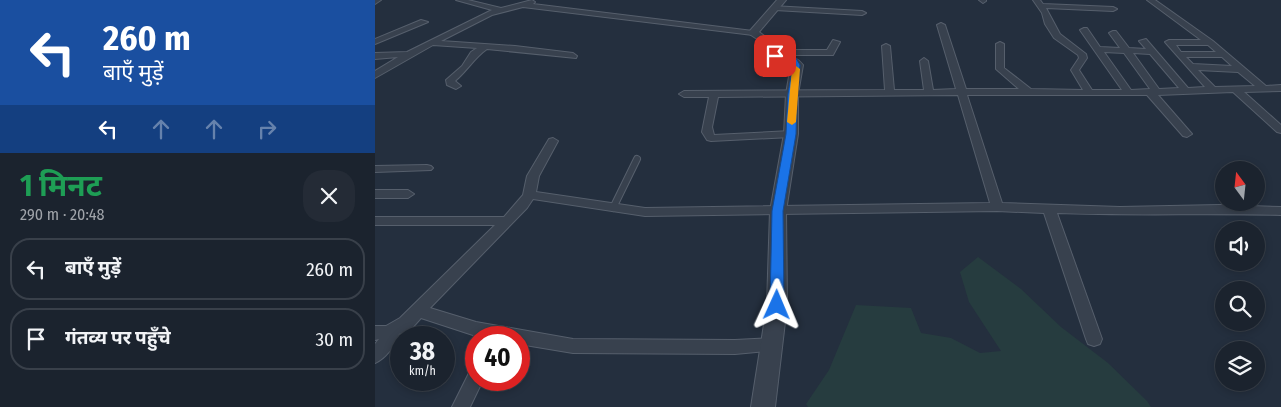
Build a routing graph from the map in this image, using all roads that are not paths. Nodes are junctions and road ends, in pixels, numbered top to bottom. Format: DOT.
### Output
graph roads {
  1 [pos="459,0"];
  2 [pos="537,0"];
  3 [pos="1150,0"];
  4 [pos="1038,3"];
  5 [pos="779,4"];
  6 [pos="1081,4"];
  7 [pos="525,5"];
  8 [pos="1113,9"];
  9 [pos="501,10"];
  10 [pos="862,13"];
  11 [pos="423,22"];
  12 [pos="941,25"];
  13 [pos="1084,30"];
  14 [pos="753,33"];
  15 [pos="1113,33"];
  16 [pos="1143,41"];
  17 [pos="375,42"];
  18 [pos="836,42"];
  19 [pos="434,43"];
  20 [pos="1210,43"];
  21 [pos="1000,44"];
  22 [pos="887,46"];
  23 [pos="484,47"];
  24 [pos="1097,49"];
  25 [pos="1126,50"];
  26 [pos="1153,52"];
  27 [pos="409,54"];
  28 [pos="1179,54"];
  29 [pos="1224,55"];
  30 [pos="375,56"];
  31 [pos="573,56"];
  32 [pos="797,56"];
  33 [pos="924,61"];
  34 [pos="1190,67"];
  35 [pos="1241,69"];
  36 [pos="375,75"];
  37 [pos="456,86"];
  38 [pos="1263,88"];
  39 [pos="1281,88"];
  40 [pos="1235,89"];
  41 [pos="1186,90"];
  42 [pos="1213,90"];
  43 [pos="961,92"];
  44 [pos="1028,92"];
  45 [pos="1089,92"];
  46 [pos="1127,92"];
  47 [pos="1154,92"];
  48 [pos="929,93"];
  49 [pos="684,94"];
  50 [pos="793,94"];
  51 [pos="890,94"];
  52 [pos="714,95"];
  53 [pos="1281,130"];
  54 [pos="791,134"];
  55 [pos="1187,134"];
  56 [pos="553,141"];
  57 [pos="637,159"];
  58 [pos="427,168"];
  59 [pos="375,169"];
  60 [pos="375,194"];
  61 [pos="408,194"];
  62 [pos="529,195"];
  63 [pos="613,208"];
  64 [pos="997,208"];
  65 [pos="1049,209"];
  66 [pos="778,211"];
  67 [pos="1281,211"];
  68 [pos="375,221"];
  69 [pos="505,221"];
  70 [pos="418,311"];
  71 [pos="468,326"];
  72 [pos="381,332"];
  73 [pos="1093,339"];
  74 [pos="530,340"];
  75 [pos="772,345"];
  76 [pos="375,356"];
  77 [pos="469,391"];
  78 [pos="461,407"];
  79 [pos="763,407"];
  1 -- 9 [label="street"];
  2 -- 7 [label="street"];
  3 -- 20 [label="street"];
  4 -- 6 [label="street"];
  4 -- 45 [label="street"];
  5 -- 10 [label="street"];
  5 -- 14 [label="street"];
  6 -- 8 [label="street"];
  7 -- 9 [label="street"];
  7 -- 14 [label="street"];
  9 -- 19 [label="street"];
  11 -- 17 [label="street"];
  12 -- 43 [label="street"];
  13 -- 24 [label="street"];
  14 -- 32 [label="street"];
  15 -- 25 [label="street"];
  16 -- 26 [label="street"];
  18 -- 32 [label="street"];
  19 -- 23 [label="street"];
  19 -- 27 [label="street"];
  20 -- 28 [label="street"];
  20 -- 29 [label="street"];
  21 -- 44 [label="street"];
  22 -- 51 [label="street"];
  23 -- 31 [label="street"];
  23 -- 37 [label="street"];
  24 -- 25 [label="street"];
  24 -- 46 [label="street"];
  25 -- 26 [label="street"];
  25 -- 47 [label="street"];
  26 -- 41 [label="street"];
  27 -- 30 [label="street"];
  27 -- 36 [label="street"];
  28 -- 29 [label="street"];
  28 -- 34 [label="street"];
  29 -- 35 [label="street"];
  32 -- 50 [label="street"];
  33 -- 48 [label="street"];
  34 -- 35 [label="street"];
  34 -- 42 [label="street"];
  35 -- 38 [label="street"];
  38 -- 39 [label="street"];
  38 -- 40 [label="street"];
  40 -- 42 [label="street"];
  40 -- 53 [label="street"];
  41 -- 42 [label="street"];
  41 -- 47 [label="street"];
  43 -- 44 [label="street"];
  43 -- 48 [label="street"];
  43 -- 64 [label="street"];
  44 -- 45 [label="street"];
  45 -- 46 [label="street"];
  46 -- 47 [label="street"];
  47 -- 55 [label="street"];
  48 -- 51 [label="street"];
  49 -- 52 [label="street"];
  50 -- 51 [label="street"];
  50 -- 52 [label="street"];
  50 -- 54 [label="street"];
  52 -- 54 [label="street"];
  54 -- 66 [label="street"];
  56 -- 62 [label="street"];
  57 -- 63 [label="lane"];
  58 -- 59 [label="street"];
  60 -- 61 [label="street"];
  62 -- 63 [label="street"];
  62 -- 69 [label="street"];
  63 -- 66 [label="street"];
  64 -- 65 [label="street"];
  64 -- 66 [label="street"];
  65 -- 67 [label="street"];
  65 -- 73 [label="street"];
  66 -- 75 [label="street"];
  68 -- 69 [label="street"];
  69 -- 70 [label="street"];
  70 -- 71 [label="street"];
  70 -- 72 [label="street"];
  72 -- 76 [label="street"];
  74 -- 75 [label="street"];
  75 -- 79 [label="street"];
  77 -- 78 [label="street"];
}
